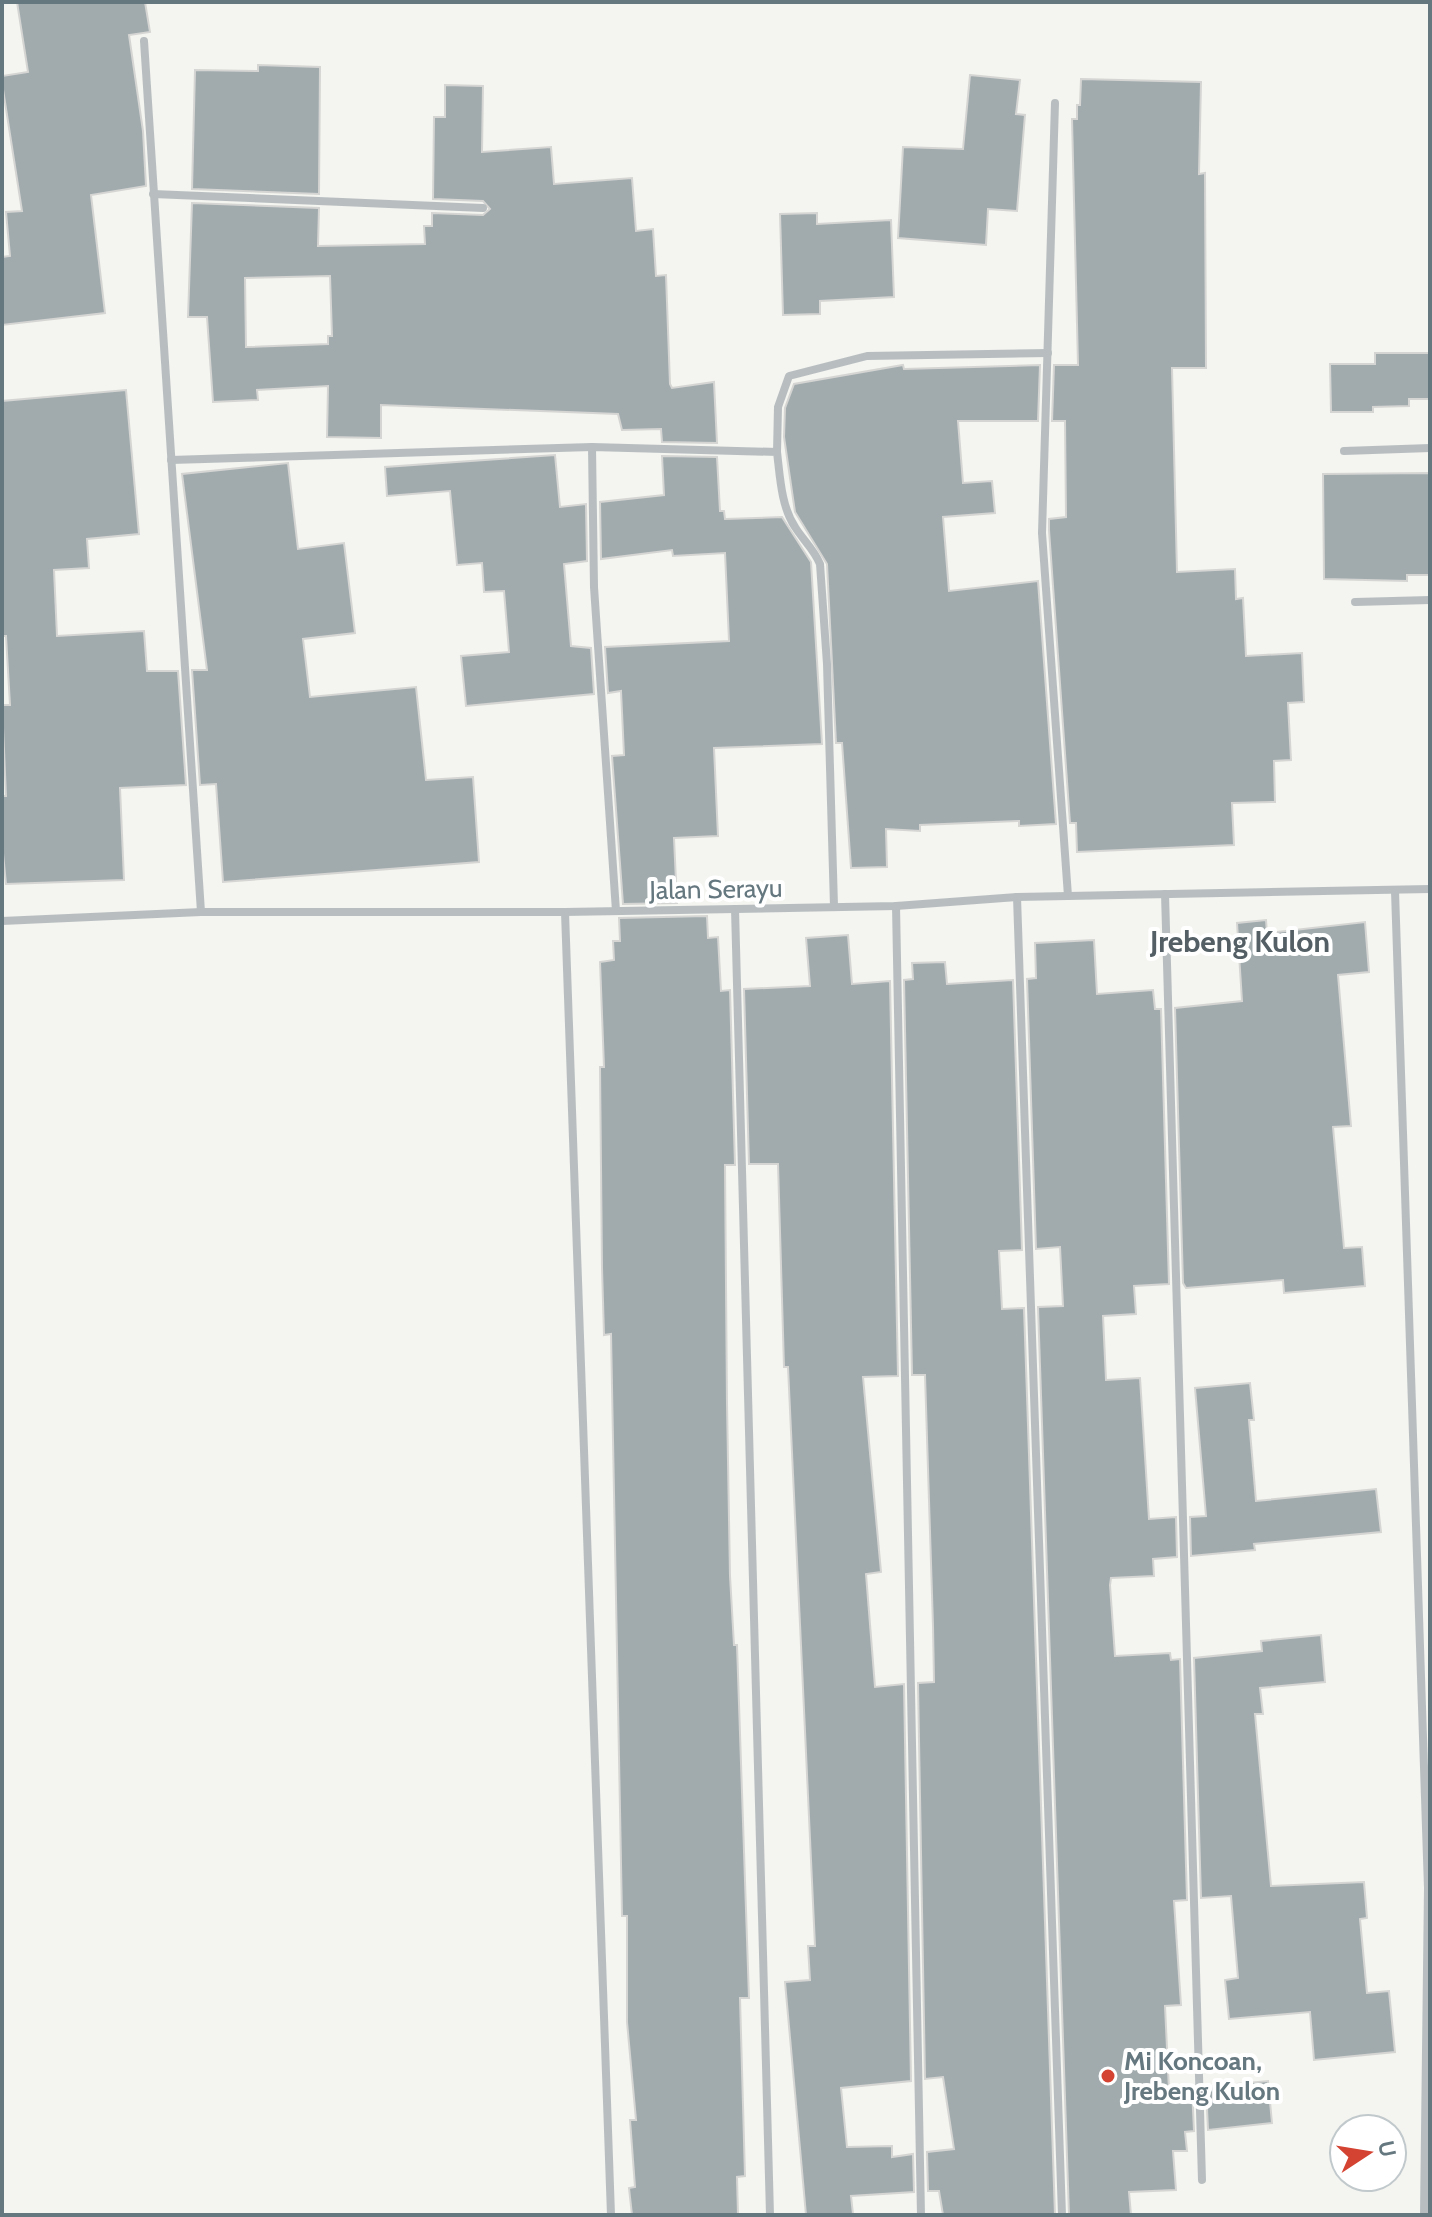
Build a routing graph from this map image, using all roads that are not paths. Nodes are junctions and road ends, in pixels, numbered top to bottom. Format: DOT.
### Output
graph roads {
  1 [pos="144,41"];
  2 [pos="1055,103"];
  3 [pos="153,194"];
  4 [pos="483,208"];
  5 [pos="1048,353"];
  6 [pos="592,447"];
  7 [pos="1430,448"];
  8 [pos="1344,451"];
  9 [pos="777,452"];
  10 [pos="171,460"];
  11 [pos="1430,600"];
  12 [pos="1355,602"];
  13 [pos="1430,889"];
  14 [pos="1395,891"];
  15 [pos="1165,894"];
  16 [pos="1068,896"];
  17 [pos="1017,897"];
  18 [pos="834,906"];
  19 [pos="896,906"];
  20 [pos="735,909"];
  21 [pos="616,911"];
  22 [pos="201,912"];
  23 [pos="565,912"];
  24 [pos="2,921"];
  25 [pos="1202,2180"];
  26 [pos="611,2215"];
  27 [pos="770,2215"];
  28 [pos="921,2215"];
  29 [pos="1062,2215"];
  30 [pos="1424,2215"];
  1 -- 3 [label="street"];
  2 -- 5 [label="street"];
  3 -- 4 [label="street"];
  3 -- 10 [label="street"];
  5 -- 9 [label="street"];
  5 -- 16 [label="street"];
  6 -- 9 [label="street"];
  6 -- 10 [label="street"];
  6 -- 21 [label="street"];
  7 -- 8 [label="street"];
  9 -- 18 [label="street"];
  10 -- 22 [label="street"];
  11 -- 12 [label="street"];
  13 -- 14 [label="street, Jalan Serayu"];
  14 -- 15 [label="street, Jalan Serayu"];
  14 -- 30 [label="street"];
  15 -- 16 [label="street, Jalan Serayu"];
  15 -- 25 [label="street"];
  16 -- 17 [label="street, Jalan Serayu"];
  17 -- 19 [label="street, Jalan Serayu"];
  17 -- 29 [label="street"];
  18 -- 19 [label="street, Jalan Serayu"];
  18 -- 20 [label="street, Jalan Serayu"];
  19 -- 28 [label="street"];
  20 -- 21 [label="street, Jalan Serayu"];
  20 -- 27 [label="street"];
  21 -- 23 [label="street, Jalan Serayu"];
  22 -- 23 [label="street, Jalan Serayu"];
  22 -- 24 [label="street, Jalan Serayu"];
  23 -- 26 [label="street"];
}
